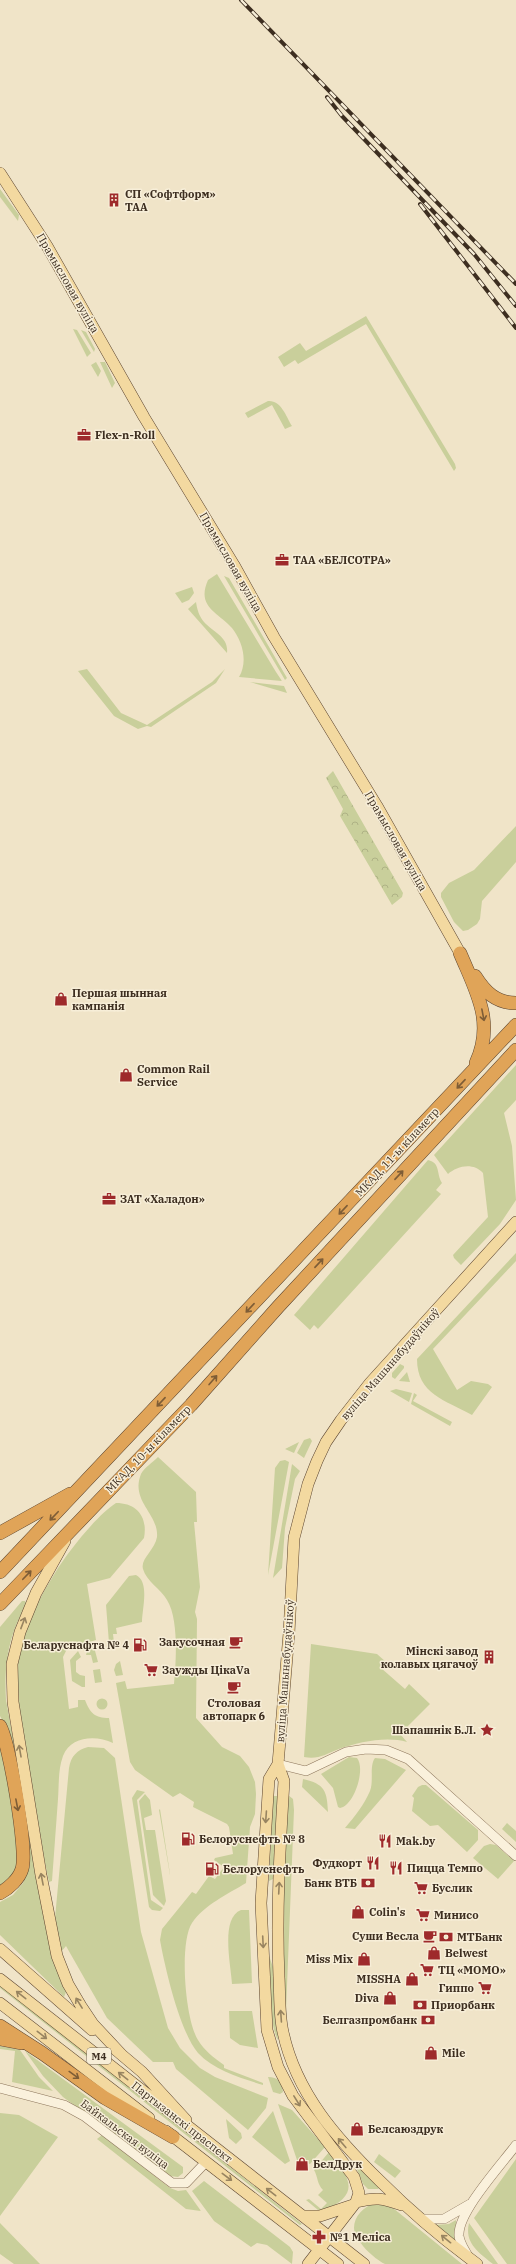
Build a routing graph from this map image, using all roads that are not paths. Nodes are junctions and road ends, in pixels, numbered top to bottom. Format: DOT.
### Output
graph roads {
  1 [pos="0,173"];
  2 [pos="460,953"];
  3 [pos="516,1003"];
  4 [pos="516,1025"];
  5 [pos="516,1050"];
  6 [pos="472,1072"];
  7 [pos="516,1222"];
  8 [pos="277,1279"];
  9 [pos="292,1291"];
  10 [pos="81,1488"];
  11 [pos="72,1528"];
  12 [pos="0,1533"];
  13 [pos="0,1572"];
  14 [pos="0,1604"];
  15 [pos="0,1726"];
  16 [pos="278,1764"];
  17 [pos="516,1856"];
  18 [pos="0,1894"];
  19 [pos="0,1949"];
  20 [pos="0,1978"];
  21 [pos="0,2003"];
  22 [pos="0,2026"];
  23 [pos="0,2039"];
  24 [pos="42,2052"];
  25 [pos="121,2054"];
  26 [pos="0,2088"];
  27 [pos="198,2134"];
  28 [pos="173,2137"];
  29 [pos="516,2145"];
  30 [pos="206,2162"];
  31 [pos="472,2202"];
  32 [pos="355,2203"];
  33 [pos="406,2207"];
  34 [pos="302,2216"];
  35 [pos="421,2219"];
  36 [pos="329,2236"];
  37 [pos="319,2248"];
  38 [pos="474,2262"];
  39 [pos="308,2264"];
  40 [pos="338,2264"];
  41 [pos="364,2264"];
  1 -- 2 [label="main road, Прамысловая вуліца"];
  2 -- 3 [label="highway"];
  2 -- 6 [label="highway, one-way"];
  4 -- 6 [label="highway, МКАД, 11-ы кіламетр"];
  9 -- 5 [label="highway, МКАД, 11-ы кіламетр, one-way"];
  6 -- 8 [label="highway, МКАД, 11-ы кіламетр, one-way"];
  7 -- 16 [label="main road, вуліца Машынабудаўнікоў"];
  8 -- 10 [label="highway, МКАД, 10-ы кіламетр, one-way"];
  11 -- 9 [label="highway, МКАД, 10-ы кіламетр, one-way"];
  10 -- 12 [label="highway"];
  10 -- 13 [label="highway, МКАД, 10-ы кіламетр, one-way"];
  14 -- 11 [label="highway, МКАД, 10-ы кіламетр, one-way"];
  25 -- 11 [label="main road, one-way"];
  15 -- 18 [label="highway, one-way"];
  16 -- 17 [label="street"];
  16 -- 32 [label="main road, вуліца Машынабудаўнікоў, one-way"];
  33 -- 16 [label="main road, вуліца Машынабудаўнікоў, one-way"];
  19 -- 25 [label="main road"];
  27 -- 20 [label="main road, Партызанскі праспект / М4, one-way"];
  21 -- 28 [label="main road, Партызанскі праспект / М4, one-way"];
  22 -- 24 [label="highway"];
  23 -- 24 [label="highway"];
  24 -- 28 [label="highway, one-way"];
  25 -- 27 [label="main road"];
  26 -- 30 [label="street, Байкальская вуліца"];
  34 -- 27 [label="main road, Партызанскі праспект / М4, one-way"];
  28 -- 30 [label="main road, Партызанскі праспект / М4"];
  29 -- 31 [label="street"];
  30 -- 37 [label="main road, Партызанскі праспект / М4, one-way"];
  31 -- 35 [label="street"];
  31 -- 38 [label="street"];
  32 -- 33 [label="main road"];
  32 -- 34 [label="main road"];
  32 -- 36 [label="main road"];
  33 -- 35 [label="main road"];
  34 -- 36 [label="main road, Партызанскі праспект / М4"];
  38 -- 35 [label="main road, one-way"];
  36 -- 37 [label="main road"];
  36 -- 41 [label="main road, Партызанскі праспект / М4"];
  37 -- 39 [label="main road"];
  37 -- 40 [label="main road, Партызанскі праспект / М4"];
}
